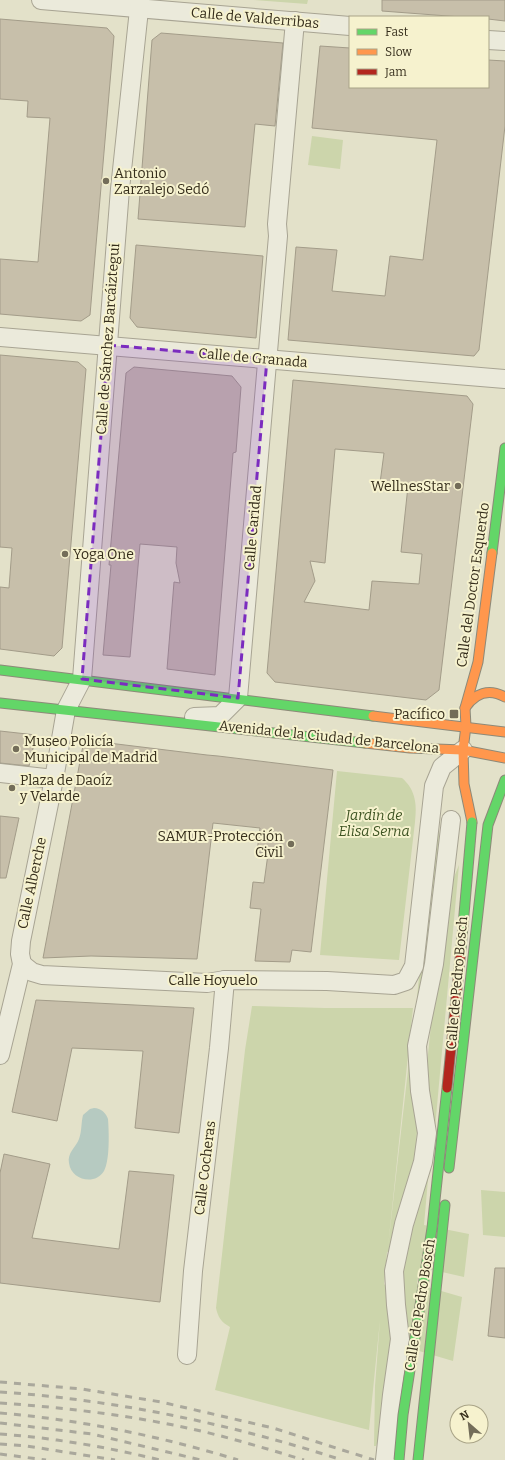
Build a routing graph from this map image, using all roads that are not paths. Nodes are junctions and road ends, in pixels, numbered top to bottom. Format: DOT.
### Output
graph roads {
  1 [pos="41,0"];
  2 [pos="140,4"];
  3 [pos="296,21"];
  4 [pos="349,26"];
  5 [pos="489,40"];
  6 [pos="505,41"];
  7 [pos="0,337"];
  8 [pos="108,345"];
  9 [pos="267,359"];
  10 [pos="505,379"];
  11 [pos="505,448"];
  12 [pos="0,670"];
  13 [pos="82,678"];
  14 [pos="505,697"];
  15 [pos="238,698"];
  16 [pos="0,703"];
  17 [pos="466,708"];
  18 [pos="66,710"];
  19 [pos="152,719"];
  20 [pos="466,726"];
  21 [pos="505,732"];
  22 [pos="463,750"];
  23 [pos="505,758"];
  24 [pos="0,773"];
  25 [pos="54,779"];
  26 [pos="505,781"];
  27 [pos="464,784"];
  28 [pos="477,796"];
  29 [pos="490,796"];
  30 [pos="451,820"];
  31 [pos="22,964"];
  32 [pos="225,980"];
  33 [pos="0,1055"];
  34 [pos="449,1175"];
  35 [pos="446,1199"];
  36 [pos="187,1355"];
  37 [pos="385,1460"];
  38 [pos="399,1460"];
  39 [pos="418,1460"];
  1 -- 2 [label="street, Calle de Valderribas"];
  2 -- 3 [label="street, Calle de Valderribas"];
  2 -- 8 [label="street, Calle de Sánchez Barcáiztegui"];
  3 -- 4 [label="street, Calle de Valderribas"];
  3 -- 9 [label="street, Calle Caridad"];
  5 -- 6 [label="street"];
  7 -- 8 [label="street, Calle de Granada"];
  8 -- 9 [label="street, Calle de Granada"];
  8 -- 13 [label="street, Calle de Sánchez Barcáiztegui"];
  9 -- 10 [label="street, Calle de Granada"];
  9 -- 15 [label="street, Calle Caridad"];
  11 -- 17 [label="main road, Calle del Doctor Esquerdo"];
  12 -- 13 [label="main road, Avenida de la Ciudad de Barcelona"];
  13 -- 15 [label="main road, Avenida de la Ciudad de Barcelona"];
  13 -- 18 [label="street"];
  14 -- 17 [label="main road"];
  15 -- 19 [label="street, Avenida de la Ciudad de Barcelona"];
  15 -- 20 [label="main road, Avenida de la Ciudad de Barcelona"];
  16 -- 18 [label="main road, Avenida de la Ciudad de Barcelona"];
  17 -- 20 [label="main road, Calle del Doctor Esquerdo"];
  18 -- 19 [label="main road, Avenida de la Ciudad de Barcelona"];
  18 -- 25 [label="street, Calle Alberche"];
  19 -- 22 [label="main road, Avenida de la Ciudad de Barcelona"];
  20 -- 21 [label="main road, Avenida de la Ciudad de Barcelona"];
  20 -- 22 [label="main road, Calle del Doctor Esquerdo"];
  22 -- 23 [label="main road, Avenida de la Ciudad de Barcelona"];
  22 -- 27 [label="main road, Calle de Pedro Bosch"];
  22 -- 32 [label="street, Calle Hoyuelo"];
  24 -- 25 [label="street"];
  25 -- 31 [label="street, Calle Alberche"];
  26 -- 29 [label="main road"];
  26 -- 34 [label="main road, Calle de Pedro Bosch"];
  27 -- 28 [label="main road"];
  27 -- 38 [label="main road, Calle de Pedro Bosch, bridge"];
  30 -- 37 [label="street, Calle de Pedro Bosch"];
  31 -- 32 [label="street, Calle Hoyuelo"];
  31 -- 33 [label="street, Calle Alberche"];
  32 -- 36 [label="street, Calle Cocheras"];
  35 -- 39 [label="main road, Calle de Pedro Bosch"];
}
